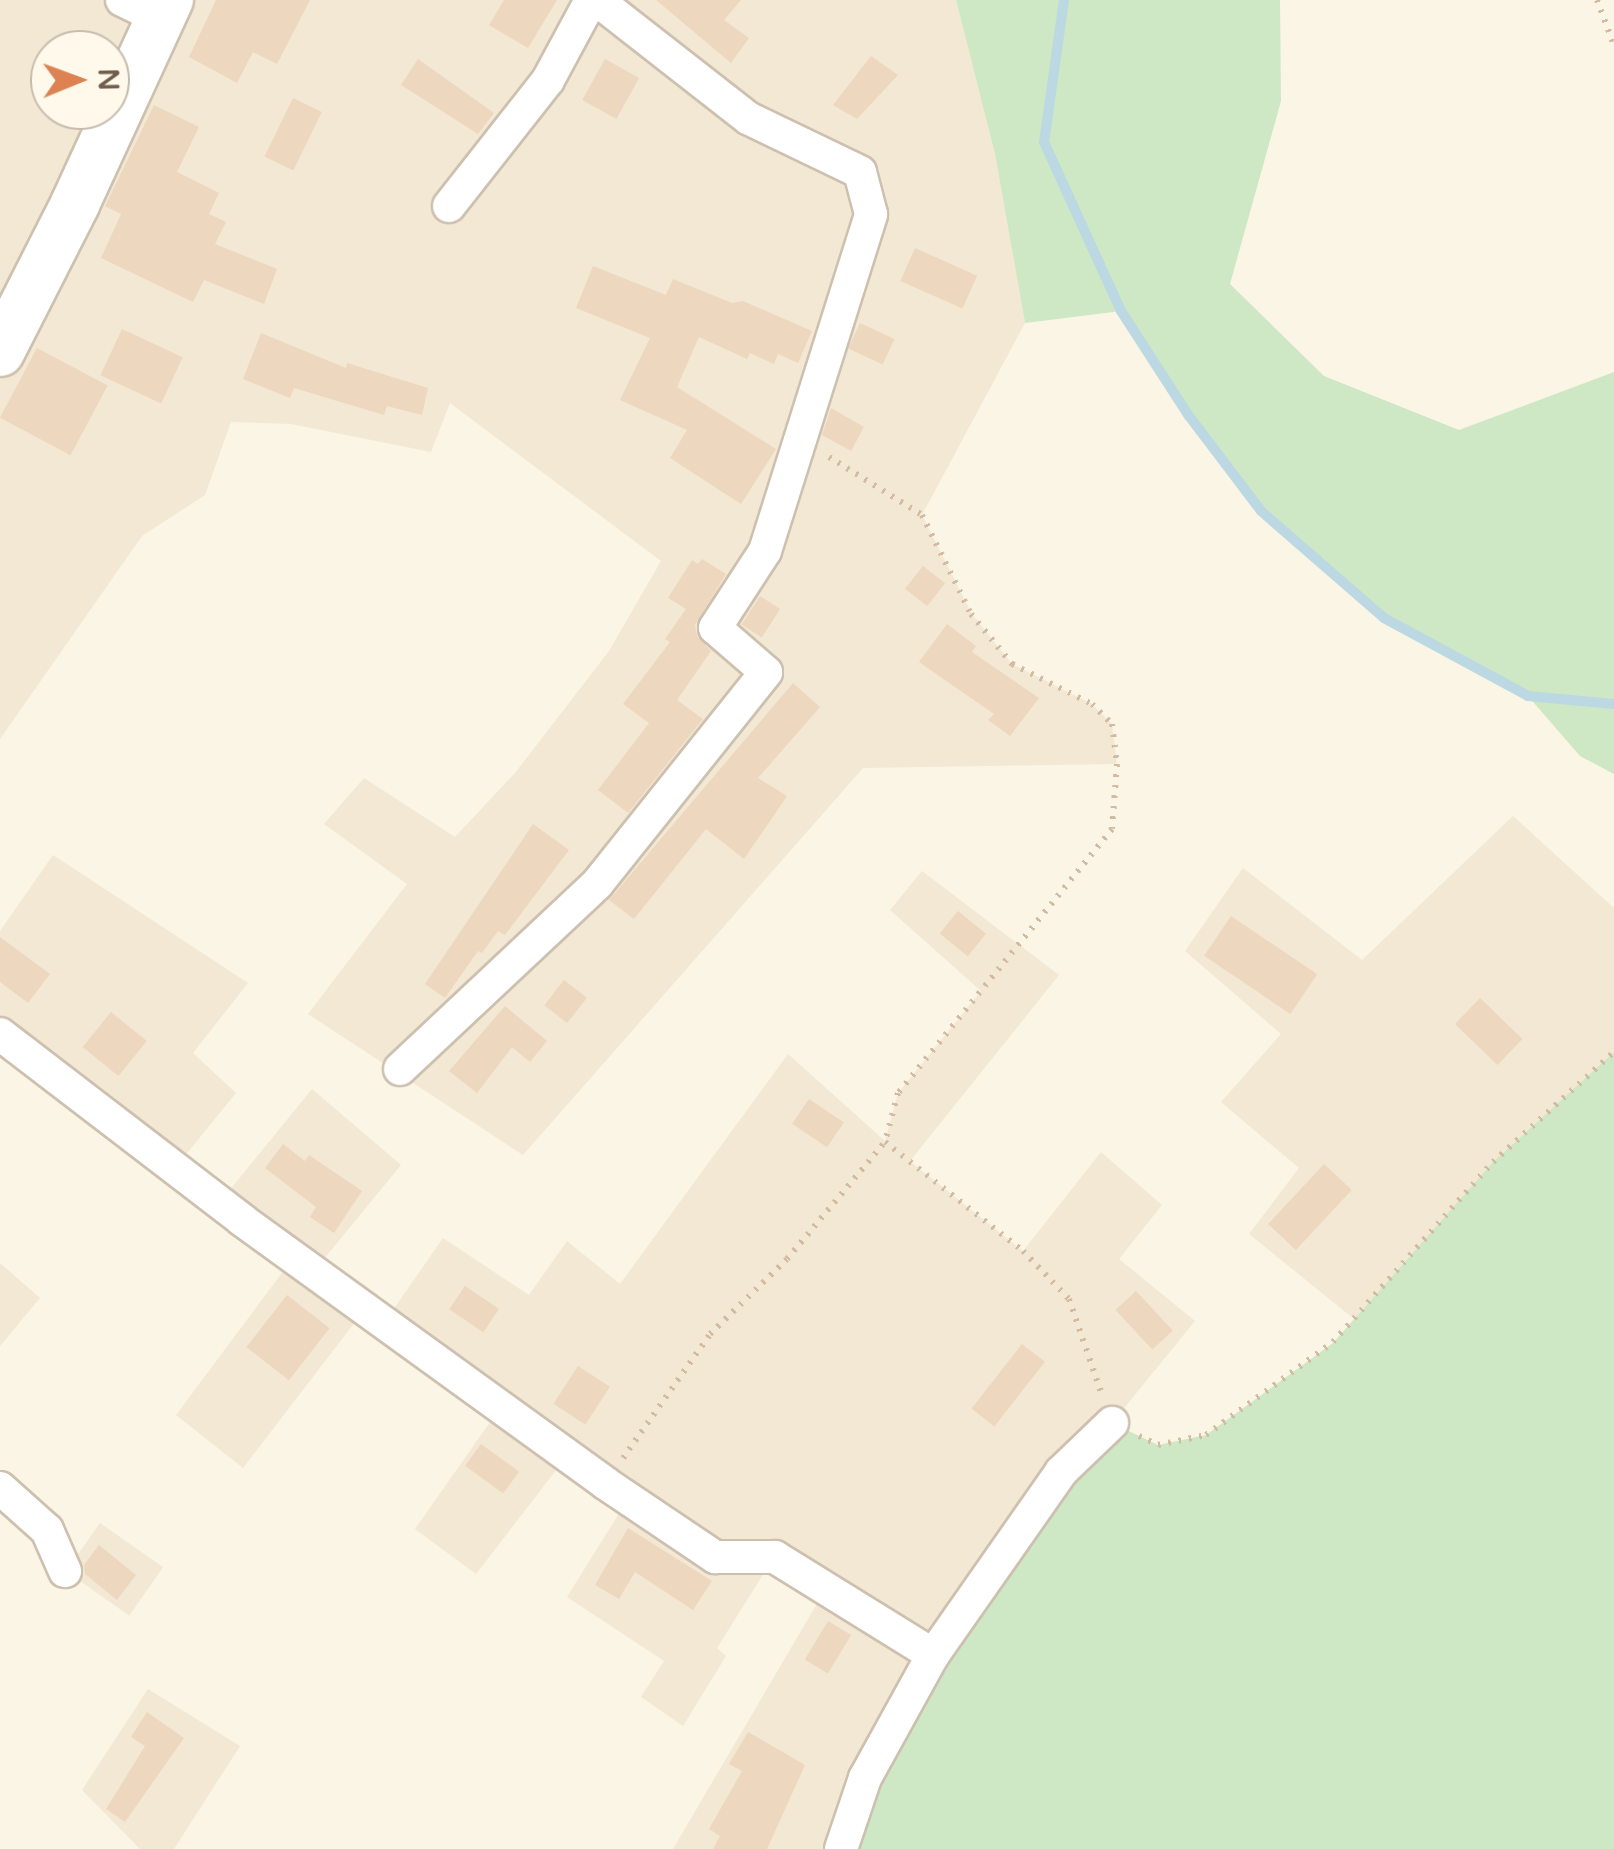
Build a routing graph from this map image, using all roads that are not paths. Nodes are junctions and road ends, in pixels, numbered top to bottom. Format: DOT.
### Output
graph roads {
  1 [pos="594,0"];
  2 [pos="150,6"];
  3 [pos="449,206"];
  4 [pos="0,352"];
  5 [pos="0,1034"];
  6 [pos="400,1069"];
  7 [pos="1112,1424"];
  8 [pos="0,1488"];
  9 [pos="65,1571"];
  10 [pos="933,1655"];
  11 [pos="840,1849"];
  1 -- 3 [label="street"];
  1 -- 6 [label="street"];
  2 -- 4 [label="main road"];
  5 -- 10 [label="street"];
  7 -- 10 [label="street"];
  8 -- 9 [label="street"];
  10 -- 11 [label="street"];
}
